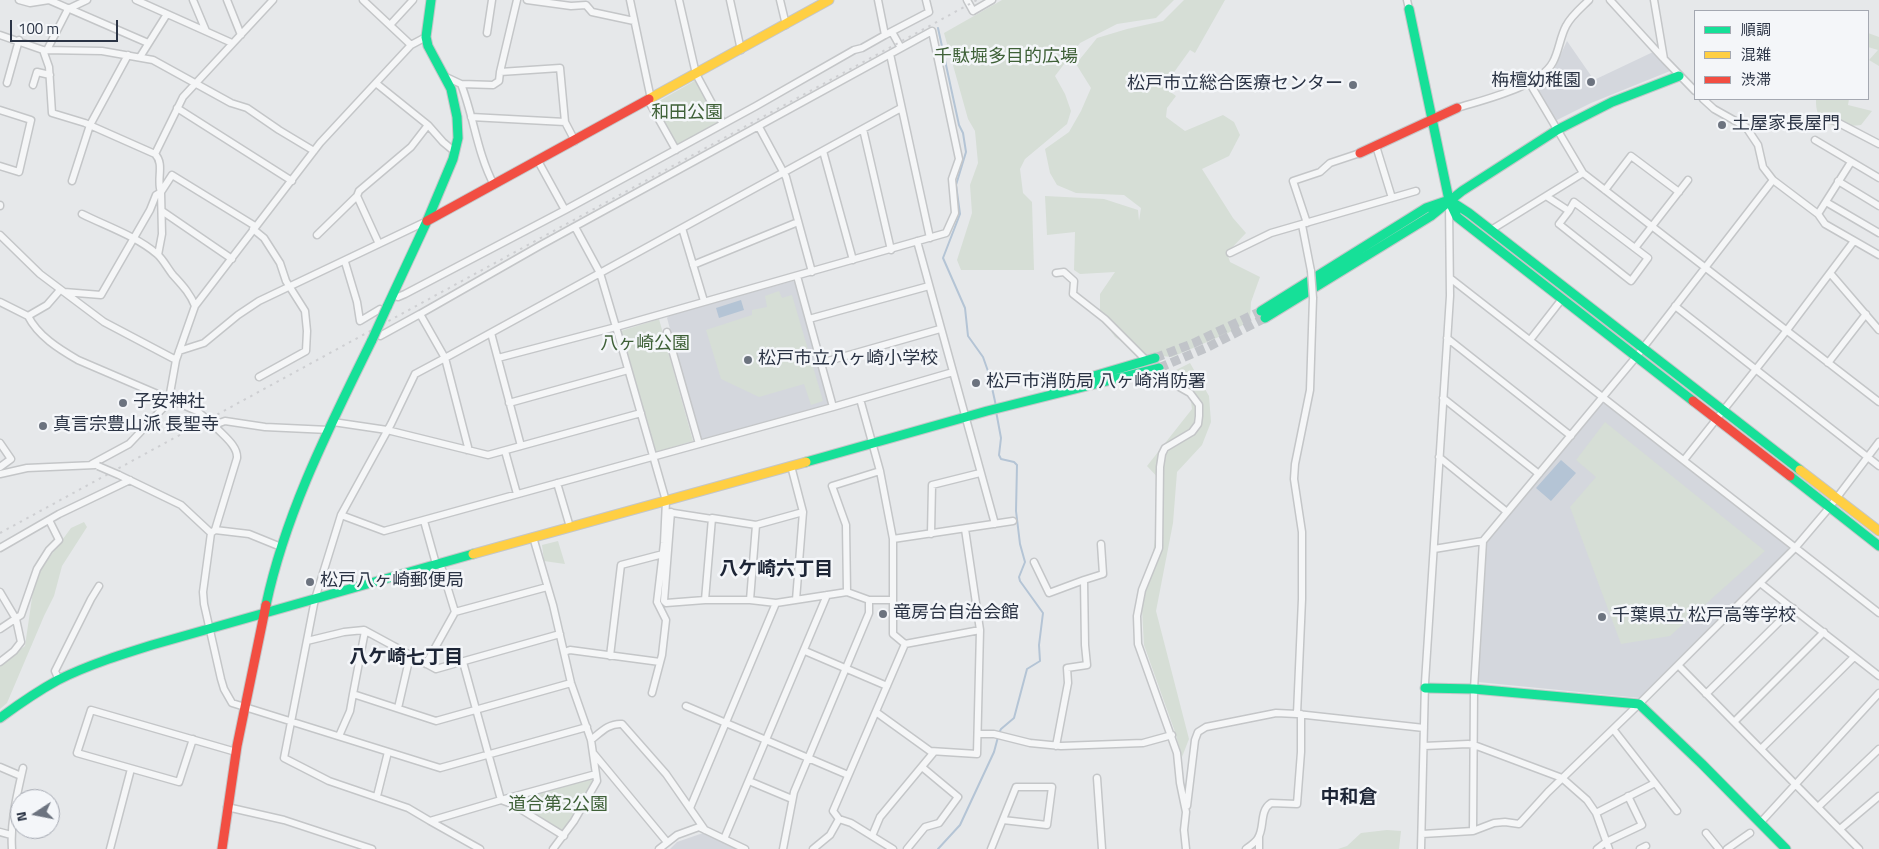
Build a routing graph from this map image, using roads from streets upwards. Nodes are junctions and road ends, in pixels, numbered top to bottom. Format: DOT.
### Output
graph roads {
  1 [pos="19,0"];
  2 [pos="87,0"];
  3 [pos="136,0"];
  4 [pos="193,0"];
  5 [pos="227,0"];
  6 [pos="273,0"];
  7 [pos="363,0"];
  8 [pos="413,0"];
  9 [pos="431,0"];
  10 [pos="492,0"];
  11 [pos="518,0"];
  12 [pos="527,0"];
  13 [pos="631,0"];
  14 [pos="679,0"];
  15 [pos="730,0"];
  16 [pos="780,0"];
  17 [pos="829,0"];
  18 [pos="878,0"];
  19 [pos="926,0"];
  20 [pos="967,0"];
  21 [pos="992,0"];
  22 [pos="1589,0"];
  23 [pos="1610,0"];
  24 [pos="1654,0"];
  25 [pos="1408,4"];
  26 [pos="68,9"];
  27 [pos="168,14"];
  28 [pos="634,21"];
  29 [pos="786,25"];
  30 [pos="390,26"];
  31 [pos="206,31"];
  32 [pos="892,32"];
  33 [pos="487,33"];
  34 [pos="0,35"];
  35 [pos="241,35"];
  36 [pos="885,35"];
  37 [pos="426,37"];
  38 [pos="19,40"];
  39 [pos="148,43"];
  40 [pos="232,43"];
  41 [pos="411,45"];
  42 [pos="900,48"];
  43 [pos="45,50"];
  44 [pos="741,50"];
  45 [pos="890,54"];
  46 [pos="128,55"];
  47 [pos="140,57"];
  48 [pos="1664,59"];
  49 [pos="500,72"];
  50 [pos="696,74"];
  51 [pos="50,75"];
  52 [pos="1679,76"];
  53 [pos="446,77"];
  54 [pos="1529,82"];
  55 [pos="7,83"];
  56 [pos="195,83"];
  57 [pos="376,84"];
  58 [pos="460,84"];
  59 [pos="33,85"];
  60 [pos="1694,90"];
  61 [pos="650,99"];
  62 [pos="1705,100"];
  63 [pos="177,108"];
  64 [pos="901,108"];
  65 [pos="1457,108"];
  66 [pos="0,110"];
  67 [pos="471,117"];
  68 [pos="1432,120"];
  69 [pos="1833,120"];
  70 [pos="565,122"];
  71 [pos="428,124"];
  72 [pos="723,124"];
  73 [pos="90,126"];
  74 [pos="759,127"];
  75 [pos="862,129"];
  76 [pos="1557,130"];
  77 [pos="1815,140"];
  78 [pos="575,141"];
  79 [pos="1879,144"];
  80 [pos="1376,146"];
  81 [pos="676,150"];
  82 [pos="314,151"];
  83 [pos="822,151"];
  84 [pos="455,152"];
  85 [pos="1360,153"];
  86 [pos="155,154"];
  87 [pos="538,161"];
  88 [pos="1850,162"];
  89 [pos="0,166"];
  90 [pos="784,172"];
  91 [pos="1583,173"];
  92 [pos="1879,178"];
  93 [pos="72,180"];
  94 [pos="1688,180"];
  95 [pos="1773,180"];
  96 [pos="292,181"];
  97 [pos="1838,181"];
  98 [pos="494,185"];
  99 [pos="1604,190"];
  100 [pos="1416,191"];
  101 [pos="161,192"];
  102 [pos="1679,192"];
  103 [pos="357,196"];
  104 [pos="1546,196"];
  105 [pos="1392,198"];
  106 [pos="1449,200"];
  107 [pos="1826,202"];
  108 [pos="1879,206"];
  109 [pos="565,210"];
  110 [pos="162,211"];
  111 [pos="1569,211"];
  112 [pos="82,214"];
  113 [pos="1818,214"];
  114 [pos="427,221"];
  115 [pos="798,222"];
  116 [pos="1305,224"];
  117 [pos="1652,226"];
  118 [pos="254,227"];
  119 [pos="575,227"];
  120 [pos="682,228"];
  121 [pos="1491,230"];
  122 [pos="1879,234"];
  123 [pos="0,235"];
  124 [pos="317,235"];
  125 [pos="930,238"];
  126 [pos="133,239"];
  127 [pos="918,241"];
  128 [pos="1854,241"];
  129 [pos="380,244"];
  130 [pos="1635,248"];
  131 [pos="891,250"];
  132 [pos="1230,253"];
  133 [pos="158,255"];
  134 [pos="1879,255"];
  135 [pos="232,259"];
  136 [pos="854,260"];
  137 [pos="344,262"];
  138 [pos="693,265"];
  139 [pos="1705,268"];
  140 [pos="812,272"];
  141 [pos="600,273"];
  142 [pos="1056,273"];
  143 [pos="1830,273"];
  144 [pos="797,276"];
  145 [pos="1450,278"];
  146 [pos="929,286"];
  147 [pos="290,287"];
  148 [pos="62,291"];
  149 [pos="1572,292"];
  150 [pos="392,295"];
  151 [pos="1564,300"];
  152 [pos="704,301"];
  153 [pos="0,302"];
  154 [pos="195,306"];
  155 [pos="1675,306"];
  156 [pos="386,309"];
  157 [pos="420,314"];
  158 [pos="1866,314"];
  159 [pos="1263,315"];
  160 [pos="28,316"];
  161 [pos="809,319"];
  162 [pos="616,326"];
  163 [pos="940,329"];
  164 [pos="1786,330"];
  165 [pos="1879,330"];
  166 [pos="668,332"];
  167 [pos="491,333"];
  168 [pos="373,337"];
  169 [pos="1447,338"];
  170 [pos="1530,340"];
  171 [pos="1643,348"];
  172 [pos="179,351"];
  173 [pos="1636,357"];
  174 [pos="445,358"];
  175 [pos="498,358"];
  176 [pos="176,360"];
  177 [pos="1151,360"];
  178 [pos="1828,362"];
  179 [pos="821,363"];
  180 [pos="1159,368"];
  181 [pos="628,370"];
  182 [pos="1755,370"];
  183 [pos="952,372"];
  184 [pos="259,377"];
  185 [pos="1045,396"];
  186 [pos="1603,397"];
  187 [pos="1443,398"];
  188 [pos="169,399"];
  189 [pos="860,399"];
  190 [pos="510,402"];
  191 [pos="1879,402"];
  192 [pos="833,407"];
  193 [pos="1724,411"];
  194 [pos="641,413"];
  195 [pos="965,417"];
  196 [pos="1716,420"];
  197 [pos="214,425"];
  198 [pos="331,426"];
  199 [pos="387,430"];
  200 [pos="1571,436"];
  201 [pos="1879,442"];
  202 [pos="0,443"];
  203 [pos="872,443"];
  204 [pos="699,444"];
  205 [pos="521,446"];
  206 [pos="467,450"];
  207 [pos="505,451"];
  208 [pos="654,457"];
  209 [pos="1868,457"];
  210 [pos="1439,458"];
  211 [pos="1684,460"];
  212 [pos="95,465"];
  213 [pos="791,466"];
  214 [pos="1879,466"];
  215 [pos="0,467"];
  216 [pos="880,471"];
  217 [pos="980,473"];
  218 [pos="0,474"];
  219 [pos="1539,474"];
  220 [pos="130,480"];
  221 [pos="557,483"];
  222 [pos="517,494"];
  223 [pos="1836,498"];
  224 [pos="666,501"];
  225 [pos="1829,508"];
  226 [pos="668,512"];
  227 [pos="803,512"];
  228 [pos="1507,512"];
  229 [pos="341,515"];
  230 [pos="712,519"];
  231 [pos="49,520"];
  232 [pos="424,521"];
  233 [pos="1013,521"];
  234 [pos="995,524"];
  235 [pos="756,525"];
  236 [pos="570,527"];
  237 [pos="964,529"];
  238 [pos="213,531"];
  239 [pos="1879,531"];
  240 [pos="931,534"];
  241 [pos="533,537"];
  242 [pos="893,539"];
  243 [pos="1483,541"];
  244 [pos="1101,544"];
  245 [pos="1879,546"];
  246 [pos="280,547"];
  247 [pos="0,548"];
  248 [pos="1795,548"];
  249 [pos="1434,549"];
  250 [pos="663,554"];
  251 [pos="1034,562"];
  252 [pos="438,563"];
  253 [pos="1084,580"];
  254 [pos="1760,582"];
  255 [pos="99,586"];
  256 [pos="547,587"];
  257 [pos="0,592"];
  258 [pos="847,592"];
  259 [pos="828,595"];
  260 [pos="315,598"];
  261 [pos="705,600"];
  262 [pos="750,600"];
  263 [pos="796,600"];
  264 [pos="869,600"];
  265 [pos="893,600"];
  266 [pos="776,603"];
  267 [pos="1793,608"];
  268 [pos="455,612"];
  269 [pos="264,613"];
  270 [pos="1879,613"];
  271 [pos="16,619"];
  272 [pos="209,628"];
  273 [pos="0,630"];
  274 [pos="980,630"];
  275 [pos="366,631"];
  276 [pos="1824,632"];
  277 [pos="560,634"];
  278 [pos="307,641"];
  279 [pos="905,644"];
  280 [pos="804,651"];
  281 [pos="564,652"];
  282 [pos="410,656"];
  283 [pos="610,656"];
  284 [pos="1854,656"];
  285 [pos="0,662"];
  286 [pos="463,662"];
  287 [pos="660,662"];
  288 [pos="426,664"];
  289 [pos="1678,665"];
  290 [pos="845,668"];
  291 [pos="1879,676"];
  292 [pos="59,680"];
  293 [pos="571,683"];
  294 [pos="887,686"];
  295 [pos="1425,688"];
  296 [pos="1474,689"];
  297 [pos="652,693"];
  298 [pos="354,694"];
  299 [pos="1706,694"];
  300 [pos="1879,694"];
  301 [pos="1639,704"];
  302 [pos="244,706"];
  303 [pos="686,706"];
  304 [pos="398,708"];
  305 [pos="476,710"];
  306 [pos="876,712"];
  307 [pos="1299,714"];
  308 [pos="0,718"];
  309 [pos="292,721"];
  310 [pos="1734,722"];
  311 [pos="725,723"];
  312 [pos="586,727"];
  313 [pos="1424,728"];
  314 [pos="1613,729"];
  315 [pos="978,734"];
  316 [pos="1172,735"];
  317 [pos="340,736"];
  318 [pos="193,739"];
  319 [pos="592,740"];
  320 [pos="766,740"];
  321 [pos="1474,745"];
  322 [pos="1056,746"];
  323 [pos="1424,746"];
  324 [pos="1761,749"];
  325 [pos="1879,749"];
  326 [pos="236,752"];
  327 [pos="388,752"];
  328 [pos="934,752"];
  329 [pos="594,753"];
  330 [pos="489,756"];
  331 [pos="807,758"];
  332 [pos="0,767"];
  333 [pos="922,767"];
  334 [pos="23,768"];
  335 [pos="131,768"];
  336 [pos="596,774"];
  337 [pos="848,775"];
  338 [pos="21,776"];
  339 [pos="1097,778"];
  340 [pos="1562,778"];
  341 [pos="749,781"];
  342 [pos="1655,782"];
  343 [pos="1795,784"];
  344 [pos="18,789"];
  345 [pos="378,796"];
  346 [pos="1628,796"];
  347 [pos="1879,796"];
  348 [pos="501,800"];
  349 [pos="792,800"];
  350 [pos="227,807"];
  351 [pos="1818,807"];
  352 [pos="690,808"];
  353 [pos="1677,811"];
  354 [pos="1186,812"];
  355 [pos="1596,813"];
  356 [pos="838,819"];
  357 [pos="1002,820"];
  358 [pos="430,821"];
  359 [pos="1761,822"];
  360 [pos="1840,829"];
  361 [pos="705,830"];
  362 [pos="1472,831"];
  363 [pos="1750,832"];
  364 [pos="1706,833"];
  365 [pos="1422,834"];
  366 [pos="564,836"];
  367 [pos="872,836"];
  368 [pos="1259,837"];
  369 [pos="724,840"];
  370 [pos="666,842"];
  371 [pos="1606,842"];
  372 [pos="110,849"];
  373 [pos="222,849"];
  374 [pos="372,849"];
  375 [pos="480,849"];
  376 [pos="553,849"];
  377 [pos="659,849"];
  378 [pos="745,849"];
  379 [pos="783,849"];
  380 [pos="813,849"];
  381 [pos="893,849"];
  382 [pos="907,849"];
  383 [pos="991,849"];
  384 [pos="1102,849"];
  385 [pos="1186,849"];
  386 [pos="1246,849"];
  387 [pos="1259,849"];
  388 [pos="1421,849"];
  389 [pos="1596,849"];
  390 [pos="1609,849"];
  391 [pos="1719,849"];
  392 [pos="1727,849"];
  393 [pos="1786,849"];
  394 [pos="1859,849"];
  1 -- 26 [label="street"];
  2 -- 26 [label="street"];
  3 -- 27 [label="street"];
  4 -- 31 [label="street"];
  5 -- 35 [label="street"];
  6 -- 35 [label="street"];
  7 -- 30 [label="street"];
  8 -- 30 [label="street"];
  9 -- 37 [label="street"];
  10 -- 33 [label="street"];
  11 -- 49 [label="street"];
  12 -- 28 [label="street"];
  13 -- 28 [label="street"];
  14 -- 50 [label="street"];
  15 -- 44 [label="street"];
  16 -- 29 [label="street"];
  17 -- 29 [label="street"];
  18 -- 36 [label="street"];
  19 -- 32 [label="street"];
  20 -- 21 [label="street"];
  22 -- 54 [label="street"];
  23 -- 48 [label="street"];
  24 -- 48 [label="street"];
  25 -- 68 [label="street"];
  26 -- 39 [label="street"];
  26 -- 43 [label="street"];
  27 -- 31 [label="street"];
  27 -- 39 [label="street"];
  28 -- 61 [label="street"];
  29 -- 44 [label="street"];
  30 -- 41 [label="street"];
  31 -- 40 [label="street"];
  32 -- 36 [label="street"];
  32 -- 42 [label="street"];
  34 -- 38 [label="street"];
  35 -- 40 [label="street"];
  36 -- 72 [label="street"];
  37 -- 41 [label="street"];
  37 -- 53 [label="street"];
  38 -- 43 [label="street"];
  38 -- 55 [label="street"];
  39 -- 47 [label="street"];
  40 -- 56 [label="street"];
  41 -- 57 [label="street"];
  42 -- 45 [label="street"];
  42 -- 125 [label="street"];
  43 -- 46 [label="street"];
  43 -- 51 [label="street"];
  44 -- 50 [label="street"];
  45 -- 64 [label="street"];
  45 -- 74 [label="street"];
  46 -- 47 [label="street"];
  46 -- 73 [label="street"];
  47 -- 56 [label="street"];
  48 -- 52 [label="street"];
  49 -- 58 [label="street"];
  49 -- 70 [label="street"];
  50 -- 61 [label="street"];
  50 -- 72 [label="street"];
  51 -- 59 [label="street"];
  51 -- 73 [label="street"];
  52 -- 60 [label="street"];
  52 -- 76 [label="street"];
  53 -- 58 [label="street"];
  53 -- 84 [label="street"];
  54 -- 65 [label="street"];
  54 -- 76 [label="street"];
  56 -- 63 [label="street"];
  56 -- 82 [label="street"];
  57 -- 71 [label="street"];
  57 -- 82 [label="street"];
  58 -- 67 [label="street"];
  61 -- 78 [label="street"];
  61 -- 81 [label="street"];
  62 -- 95 [label="street"];
  63 -- 86 [label="street"];
  63 -- 96 [label="street"];
  64 -- 75 [label="street"];
  64 -- 125 [label="street"];
  65 -- 68 [label="street"];
  66 -- 89 [label="street"];
  67 -- 70 [label="street"];
  67 -- 98 [label="street"];
  68 -- 80 [label="street"];
  68 -- 106 [label="street"];
  69 -- 79 [label="street"];
  70 -- 78 [label="street"];
  71 -- 84 [label="street"];
  71 -- 103 [label="street"];
  72 -- 81 [label="street"];
  73 -- 86 [label="street"];
  73 -- 93 [label="street"];
  74 -- 90 [label="street"];
  74 -- 119 [label="street"];
  75 -- 83 [label="street"];
  75 -- 131 [label="street"];
  76 -- 91 [label="street"];
  76 -- 106 [label="street"];
  77 -- 88 [label="street"];
  78 -- 87 [label="street"];
  80 -- 85 [label="street"];
  80 -- 105 [label="street"];
  81 -- 109 [label="street"];
  82 -- 96 [label="street"];
  83 -- 90 [label="street"];
  83 -- 136 [label="street"];
  84 -- 114 [label="street"];
  85 -- 116 [label="street"];
  86 -- 101 [label="street"];
  87 -- 98 [label="street"];
  87 -- 109 [label="street"];
  88 -- 92 [label="street"];
  88 -- 97 [label="street"];
  90 -- 115 [label="street"];
  90 -- 120 [label="street"];
  91 -- 99 [label="street"];
  91 -- 104 [label="street"];
  94 -- 102 [label="street"];
  95 -- 113 [label="street"];
  95 -- 139 [label="street"];
  96 -- 118 [label="street"];
  97 -- 107 [label="street"];
  97 -- 108 [label="street"];
  98 -- 114 [label="street"];
  99 -- 102 [label="street"];
  99 -- 117 [label="street"];
  100 -- 105 [label="street"];
  101 -- 110 [label="street"];
  101 -- 118 [label="street"];
  101 -- 126 [label="street"];
  102 -- 117 [label="street"];
  103 -- 124 [label="street"];
  103 -- 129 [label="street"];
  104 -- 111 [label="street"];
  104 -- 121 [label="street"];
  105 -- 116 [label="street"];
  106 -- 121 [label="street"];
  106 -- 145 [label="street"];
  106 -- 151 [label="street"];
  106 -- 159 [label="street"];
  107 -- 113 [label="street"];
  107 -- 122 [label="street"];
  109 -- 150 [label="street"];
  110 -- 133 [label="street"];
  110 -- 135 [label="street"];
  111 -- 130 [label="street"];
  111 -- 130 [label="street"];
  112 -- 126 [label="street"];
  113 -- 128 [label="street"];
  114 -- 129 [label="street"];
  114 -- 150 [label="street"];
  115 -- 138 [label="street"];
  115 -- 140 [label="street"];
  116 -- 132 [label="street"];
  116 -- 307 [label="street, bridge"];
  117 -- 130 [label="street"];
  117 -- 139 [label="street"];
  118 -- 135 [label="street"];
  118 -- 147 [label="street"];
  119 -- 141 [label="street"];
  119 -- 157 [label="street"];
  120 -- 138 [label="street"];
  120 -- 141 [label="street"];
  121 -- 149 [label="street"];
  123 -- 148 [label="street"];
  125 -- 127 [label="street"];
  126 -- 133 [label="street"];
  126 -- 148 [label="street"];
  127 -- 131 [label="street"];
  127 -- 146 [label="street"];
  128 -- 134 [label="street"];
  128 -- 143 [label="street"];
  129 -- 137 [label="street"];
  131 -- 136 [label="street"];
  133 -- 154 [label="street"];
  135 -- 154 [label="street"];
  136 -- 140 [label="street"];
  137 -- 147 [label="street"];
  137 -- 156 [label="street"];
  138 -- 152 [label="street"];
  139 -- 155 [label="street"];
  139 -- 164 [label="street"];
  140 -- 144 [label="street"];
  141 -- 162 [label="street"];
  141 -- 167 [label="street"];
  142 -- 177 [label="street"];
  143 -- 158 [label="street"];
  143 -- 164 [label="street"];
  144 -- 152 [label="street"];
  144 -- 161 [label="street"];
  145 -- 169 [label="street"];
  145 -- 170 [label="street"];
  146 -- 161 [label="street"];
  146 -- 163 [label="street"];
  147 -- 172 [label="street"];
  147 -- 184 [label="street"];
  148 -- 160 [label="street"];
  148 -- 176 [label="street"];
  149 -- 151 [label="street"];
  149 -- 171 [label="street"];
  150 -- 156 [label="street"];
  151 -- 170 [label="street"];
  151 -- 173 [label="street"];
  152 -- 162 [label="street"];
  153 -- 160 [label="street"];
  154 -- 172 [label="street"];
  155 -- 171 [label="street"];
  155 -- 182 [label="street"];
  156 -- 168 [label="street, bridge"];
  157 -- 168 [label="street"];
  157 -- 174 [label="street"];
  158 -- 165 [label="street"];
  158 -- 178 [label="street"];
  160 -- 188 [label="street"];
  161 -- 179 [label="street"];
  162 -- 175 [label="street"];
  162 -- 181 [label="street"];
  163 -- 179 [label="street"];
  163 -- 183 [label="street"];
  164 -- 178 [label="street"];
  164 -- 182 [label="street"];
  166 -- 204 [label="street"];
  167 -- 174 [label="street"];
  167 -- 175 [label="street"];
  168 -- 198 [label="street"];
  169 -- 187 [label="street"];
  169 -- 200 [label="street"];
  170 -- 186 [label="street"];
  171 -- 173 [label="street"];
  171 -- 193 [label="street"];
  172 -- 176 [label="street"];
  173 -- 186 [label="street"];
  173 -- 196 [label="street"];
  174 -- 199 [label="street"];
  174 -- 206 [label="street"];
  175 -- 190 [label="street"];
  176 -- 188 [label="street"];
  177 -- 185 [label="street"];
  178 -- 191 [label="street"];
  179 -- 192 [label="street"];
  180 -- 185 [label="street"];
  180 -- 316 [label="street"];
  181 -- 190 [label="street"];
  181 -- 194 [label="street"];
  182 -- 193 [label="street"];
  182 -- 209 [label="street"];
  183 -- 189 [label="street"];
  183 -- 195 [label="street"];
  185 -- 195 [label="street"];
  186 -- 200 [label="street"];
  186 -- 211 [label="street"];
  187 -- 210 [label="street"];
  187 -- 219 [label="street"];
  188 -- 197 [label="street, bridge"];
  188 -- 212 [label="street"];
  189 -- 192 [label="street"];
  189 -- 203 [label="street"];
  190 -- 205 [label="street"];
  192 -- 204 [label="street"];
  193 -- 196 [label="street"];
  193 -- 223 [label="street"];
  194 -- 205 [label="street"];
  194 -- 208 [label="street"];
  195 -- 203 [label="street"];
  195 -- 217 [label="street"];
  196 -- 211 [label="street"];
  196 -- 225 [label="street"];
  197 -- 198 [label="street"];
  197 -- 238 [label="street"];
  198 -- 199 [label="street"];
  198 -- 246 [label="street"];
  199 -- 206 [label="street"];
  199 -- 229 [label="street"];
  200 -- 219 [label="street"];
  201 -- 209 [label="street"];
  202 -- 215 [label="street"];
  203 -- 213 [label="street"];
  203 -- 216 [label="street"];
  204 -- 208 [label="street"];
  205 -- 207 [label="street"];
  206 -- 207 [label="street"];
  207 -- 222 [label="street"];
  208 -- 221 [label="street"];
  208 -- 224 [label="street"];
  209 -- 214 [label="street"];
  209 -- 223 [label="street"];
  210 -- 228 [label="street"];
  210 -- 249 [label="street"];
  211 -- 248 [label="street"];
  212 -- 218 [label="street"];
  212 -- 220 [label="street, bridge"];
  213 -- 224 [label="street"];
  213 -- 227 [label="street"];
  216 -- 242 [label="street"];
  216 -- 258 [label="street"];
  217 -- 234 [label="street"];
  217 -- 240 [label="street"];
  219 -- 228 [label="street"];
  220 -- 231 [label="street"];
  220 -- 238 [label="street"];
  221 -- 222 [label="street"];
  221 -- 236 [label="street"];
  222 -- 232 [label="street"];
  223 -- 225 [label="street"];
  223 -- 239 [label="street"];
  224 -- 226 [label="street"];
  224 -- 236 [label="street"];
  225 -- 245 [label="street"];
  225 -- 248 [label="street"];
  226 -- 230 [label="street"];
  226 -- 250 [label="street"];
  226 -- 261 [label="street"];
  227 -- 235 [label="street"];
  227 -- 263 [label="street"];
  228 -- 243 [label="street"];
  229 -- 232 [label="street"];
  229 -- 260 [label="street"];
  230 -- 235 [label="street"];
  230 -- 261 [label="street"];
  231 -- 247 [label="street"];
  231 -- 271 [label="street"];
  232 -- 252 [label="street"];
  233 -- 234 [label="street"];
  234 -- 237 [label="street"];
  235 -- 262 [label="street"];
  236 -- 241 [label="street"];
  237 -- 240 [label="street"];
  237 -- 274 [label="street"];
  238 -- 246 [label="street"];
  238 -- 272 [label="street"];
  240 -- 242 [label="street"];
  241 -- 252 [label="street"];
  241 -- 256 [label="street"];
  242 -- 265 [label="street"];
  243 -- 249 [label="street"];
  243 -- 296 [label="street"];
  244 -- 253 [label="street"];
  246 -- 269 [label="street"];
  248 -- 254 [label="street"];
  248 -- 270 [label="street"];
  249 -- 295 [label="street"];
  250 -- 283 [label="street"];
  250 -- 287 [label="street"];
  251 -- 253 [label="street"];
  252 -- 260 [label="street"];
  252 -- 268 [label="street"];
  253 -- 322 [label="street"];
  254 -- 267 [label="street"];
  254 -- 289 [label="street"];
  255 -- 292 [label="street"];
  256 -- 268 [label="street"];
  256 -- 277 [label="street"];
  257 -- 271 [label="street"];
  258 -- 259 [label="street"];
  258 -- 264 [label="street"];
  259 -- 263 [label="street"];
  259 -- 280 [label="street"];
  260 -- 269 [label="street"];
  260 -- 278 [label="street"];
  261 -- 262 [label="street"];
  262 -- 266 [label="street"];
  263 -- 266 [label="street"];
  264 -- 265 [label="street"];
  264 -- 290 [label="street"];
  265 -- 279 [label="street"];
  266 -- 311 [label="street"];
  267 -- 276 [label="street"];
  267 -- 299 [label="street"];
  268 -- 288 [label="street"];
  269 -- 272 [label="street"];
  269 -- 302 [label="street"];
  271 -- 273 [label="street"];
  271 -- 285 [label="street"];
  272 -- 292 [label="street"];
  272 -- 302 [label="street"];
  274 -- 279 [label="street"];
  274 -- 315 [label="street"];
  275 -- 278 [label="street"];
  275 -- 282 [label="street"];
  275 -- 298 [label="street"];
  276 -- 284 [label="street"];
  276 -- 310 [label="street"];
  277 -- 281 [label="street"];
  277 -- 286 [label="street"];
  278 -- 309 [label="street"];
  279 -- 294 [label="street"];
  280 -- 290 [label="street"];
  280 -- 320 [label="street"];
  281 -- 283 [label="street"];
  281 -- 293 [label="street"];
  282 -- 288 [label="street"];
  282 -- 304 [label="street"];
  283 -- 287 [label="street"];
  284 -- 291 [label="street"];
  284 -- 324 [label="street"];
  286 -- 288 [label="street"];
  286 -- 305 [label="street"];
  287 -- 297 [label="street"];
  289 -- 299 [label="street"];
  289 -- 301 [label="street"];
  290 -- 294 [label="street"];
  290 -- 331 [label="street"];
  292 -- 308 [label="street"];
  293 -- 305 [label="street"];
  293 -- 312 [label="street"];
  294 -- 306 [label="street"];
  295 -- 296 [label="street"];
  295 -- 313 [label="street"];
  296 -- 301 [label="street"];
  296 -- 321 [label="street"];
  298 -- 304 [label="street"];
  298 -- 317 [label="street"];
  299 -- 310 [label="street"];
  300 -- 343 [label="street"];
  301 -- 314 [label="street"];
  301 -- 359 [label="street"];
  302 -- 309 [label="street"];
  302 -- 326 [label="street"];
  303 -- 311 [label="street"];
  304 -- 305 [label="street"];
  305 -- 330 [label="street"];
  306 -- 328 [label="street"];
  306 -- 337 [label="street"];
  307 -- 313 [label="street"];
  307 -- 354 [label="street"];
  307 -- 368 [label="street"];
  309 -- 317 [label="street"];
  309 -- 345 [label="street"];
  310 -- 324 [label="street"];
  311 -- 320 [label="street"];
  311 -- 352 [label="street"];
  312 -- 319 [label="street"];
  312 -- 330 [label="street"];
  313 -- 323 [label="street"];
  314 -- 340 [label="street"];
  314 -- 342 [label="street"];
  315 -- 322 [label="street"];
  315 -- 328 [label="street"];
  316 -- 322 [label="street"];
  316 -- 354 [label="street"];
  317 -- 327 [label="street"];
  318 -- 326 [label="street"];
  318 -- 335 [label="street"];
  318 -- 335 [label="street"];
  319 -- 329 [label="street"];
  319 -- 352 [label="street"];
  320 -- 331 [label="street"];
  320 -- 341 [label="street"];
  321 -- 323 [label="street"];
  321 -- 340 [label="street"];
  321 -- 362 [label="street"];
  323 -- 365 [label="street"];
  324 -- 343 [label="street"];
  325 -- 351 [label="street"];
  326 -- 350 [label="street"];
  327 -- 330 [label="street"];
  327 -- 345 [label="street"];
  328 -- 333 [label="street"];
  329 -- 336 [label="street"];
  329 -- 370 [label="street"];
  330 -- 348 [label="street"];
  331 -- 337 [label="street"];
  331 -- 349 [label="street"];
  332 -- 338 [label="street"];
  333 -- 367 [label="street"];
  333 -- 382 [label="street"];
  334 -- 338 [label="street"];
  335 -- 372 [label="street"];
  336 -- 348 [label="street"];
  336 -- 366 [label="street"];
  337 -- 356 [label="street"];
  338 -- 344 [label="street"];
  339 -- 384 [label="street"];
  340 -- 355 [label="street"];
  340 -- 362 [label="street"];
  341 -- 349 [label="street"];
  341 -- 369 [label="street"];
  342 -- 346 [label="street"];
  342 -- 353 [label="street"];
  343 -- 351 [label="street"];
  343 -- 359 [label="street"];
  345 -- 358 [label="street"];
  346 -- 355 [label="street"];
  346 -- 371 [label="street"];
  347 -- 360 [label="street"];
  348 -- 358 [label="street"];
  348 -- 366 [label="street"];
  349 -- 379 [label="street"];
  350 -- 373 [label="street"];
  350 -- 374 [label="street"];
  351 -- 360 [label="street"];
  352 -- 361 [label="street"];
  354 -- 385 [label="street"];
  355 -- 371 [label="street"];
  356 -- 367 [label="street"];
  356 -- 380 [label="street"];
  357 -- 357 [label="street"];
  357 -- 383 [label="street"];
  358 -- 375 [label="street"];
  359 -- 393 [label="street"];
  360 -- 394 [label="street"];
  361 -- 369 [label="street"];
  361 -- 370 [label="street"];
  362 -- 365 [label="street"];
  363 -- 392 [label="street"];
  364 -- 391 [label="street"];
  365 -- 388 [label="street"];
  366 -- 376 [label="street"];
  367 -- 381 [label="street"];
  368 -- 386 [label="street"];
  368 -- 387 [label="street"];
  369 -- 378 [label="street"];
  370 -- 377 [label="street"];
  371 -- 389 [label="street"];
  371 -- 390 [label="street"];
}
